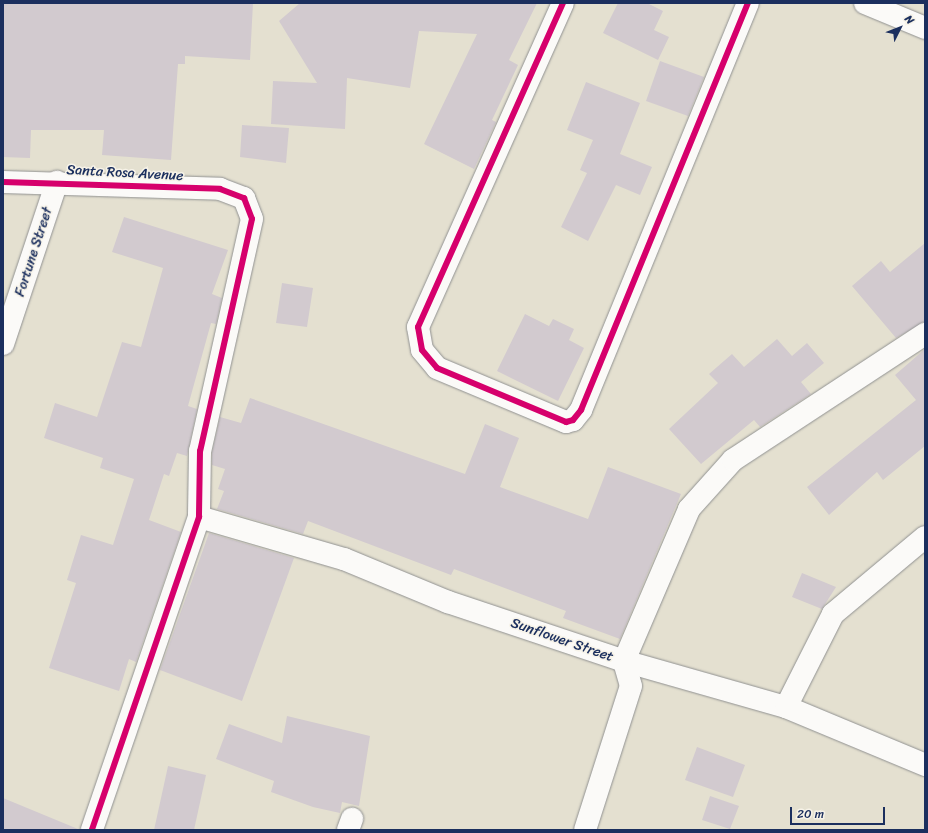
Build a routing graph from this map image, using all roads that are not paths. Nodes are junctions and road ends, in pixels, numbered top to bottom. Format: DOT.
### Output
graph roads {
  1 [pos="563,3"];
  2 [pos="748,3"];
  3 [pos="865,3"];
  4 [pos="925,28"];
  5 [pos="3,182"];
  6 [pos="57,182"];
  7 [pos="925,334"];
  8 [pos="3,344"];
  9 [pos="199,517"];
  10 [pos="925,537"];
  11 [pos="624,661"];
  12 [pos="786,707"];
  13 [pos="925,765"];
  14 [pos="92,830"];
  15 [pos="585,830"];
  1 -- 2 [label="street"];
  3 -- 4 [label="street"];
  5 -- 6 [label="street, Santa Rosa Avenue"];
  6 -- 8 [label="street, Fortune Street"];
  6 -- 9 [label="street, Santa Rosa Avenue"];
  7 -- 11 [label="street"];
  9 -- 11 [label="street, Sunflower Street"];
  9 -- 14 [label="street"];
  10 -- 12 [label="street"];
  11 -- 12 [label="street, Sunflower Street"];
  11 -- 15 [label="street"];
  12 -- 13 [label="street, Sunflower Street"];
}
